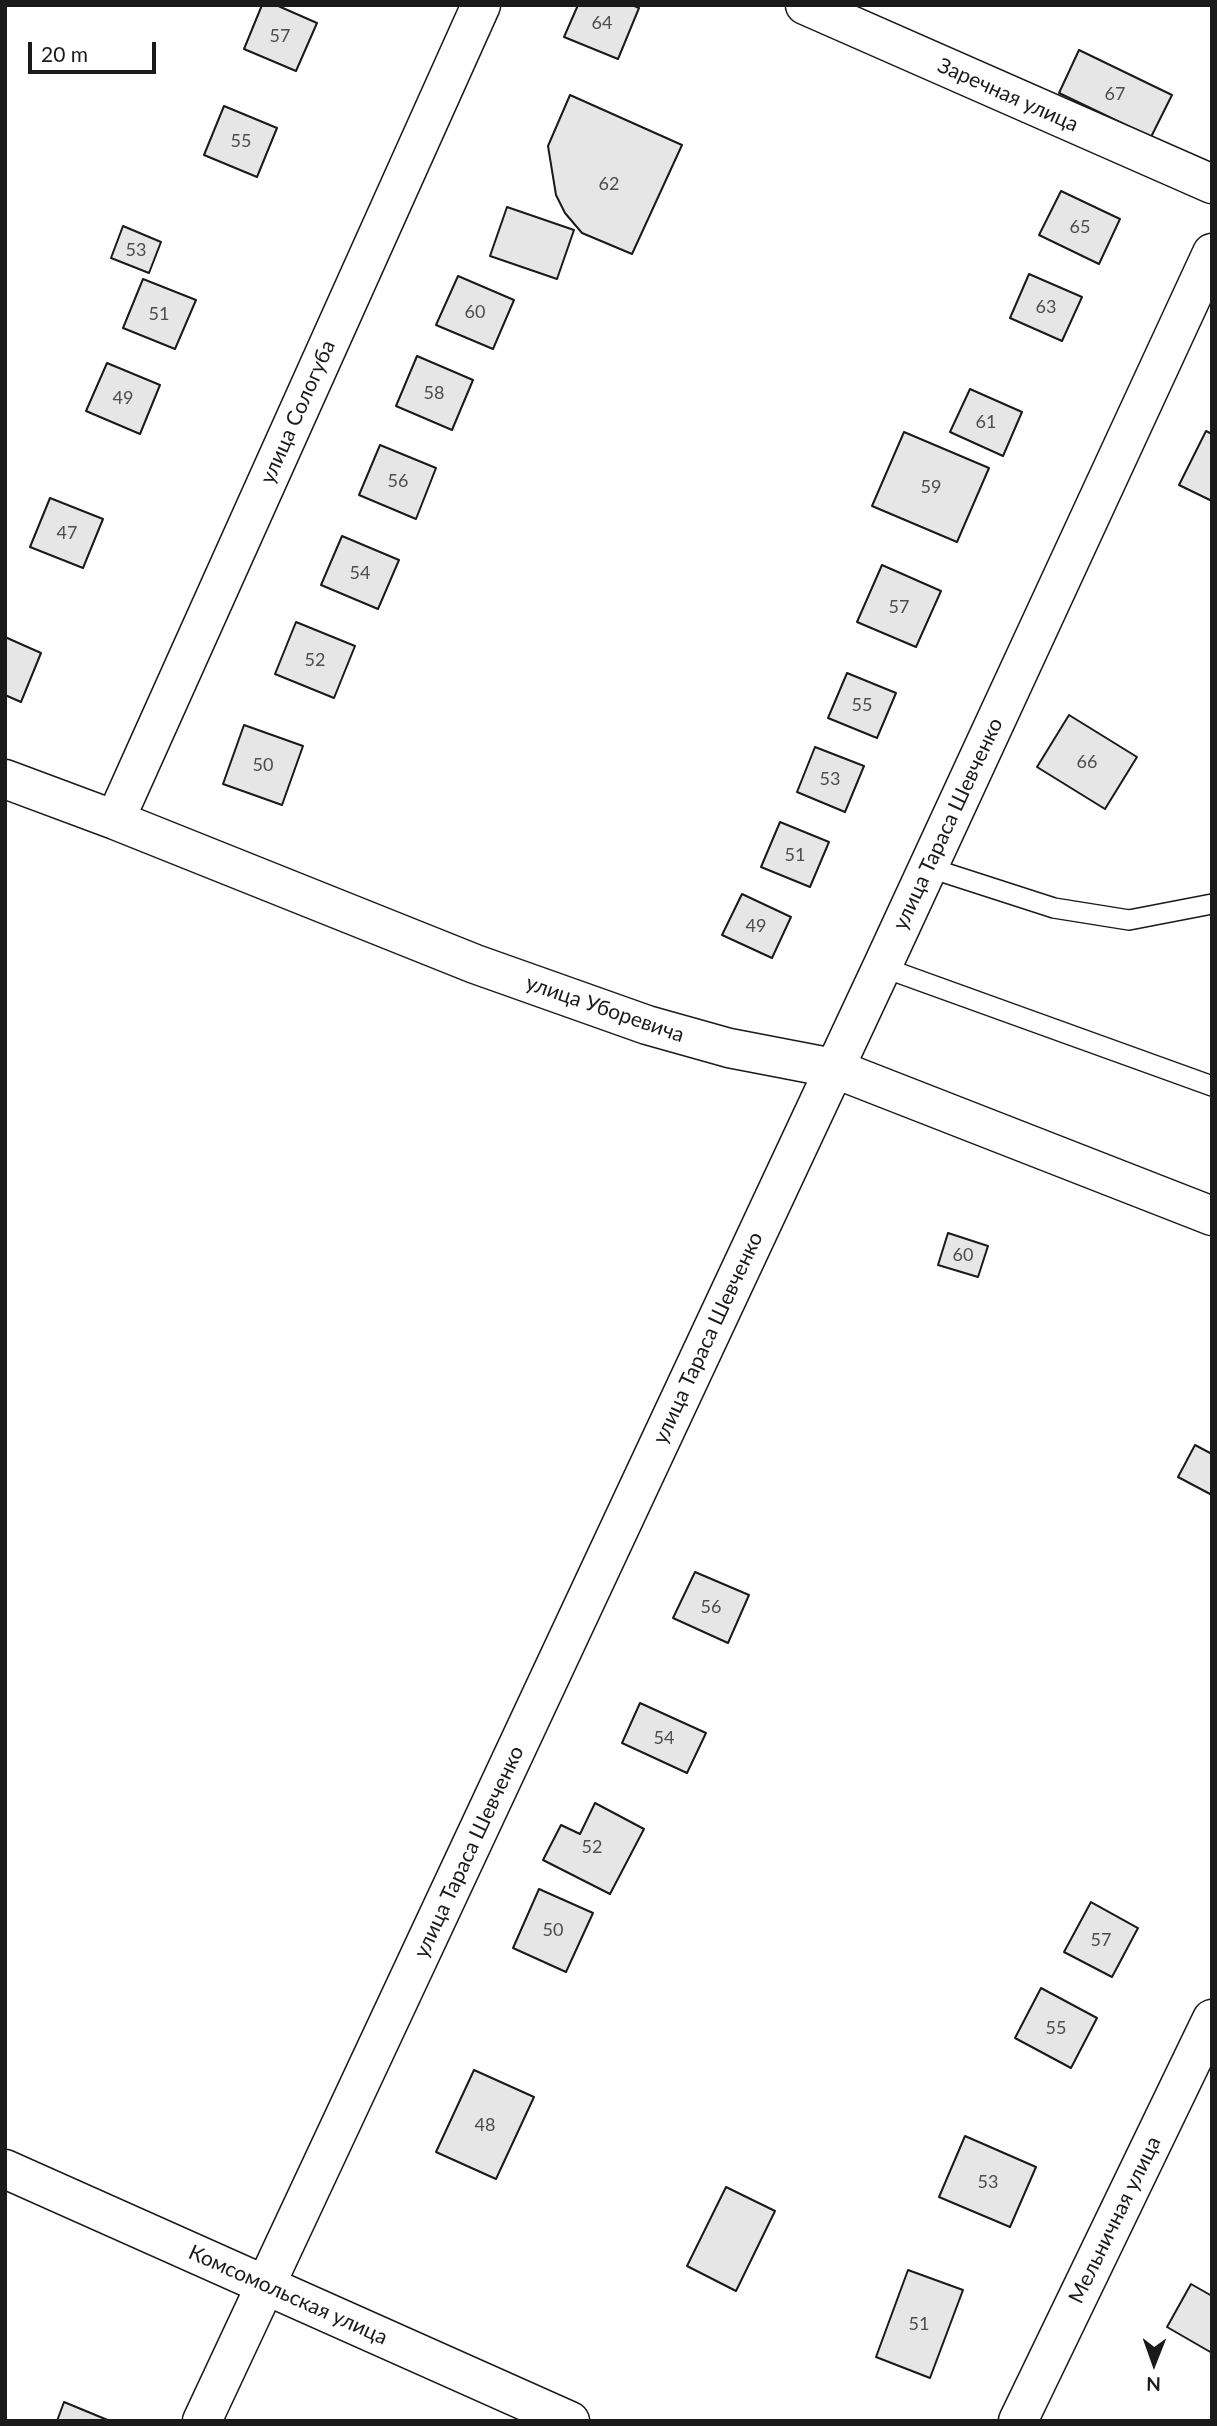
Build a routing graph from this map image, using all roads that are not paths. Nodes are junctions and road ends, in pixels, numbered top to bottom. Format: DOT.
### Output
graph roads {
  1 [pos="481,5"];
  2 [pos="805,5"];
  3 [pos="1212,184"];
  4 [pos="1212,253"];
  5 [pos="5,779"];
  6 [pos="115,820"];
  7 [pos="927,867"];
  8 [pos="1212,904"];
  9 [pos="882,967"];
  10 [pos="833,1069"];
  11 [pos="1212,1086"];
  12 [pos="1212,1216"];
  13 [pos="1212,2019"];
  14 [pos="5,2169"];
  15 [pos="267,2285"];
  16 [pos="202,2421"];
  17 [pos="570,2421"];
  18 [pos="1018,2421"];
  1 -- 6 [label="street, улица Сологуба"];
  2 -- 3 [label="street, Заречная улица"];
  4 -- 7 [label="street, улица Тараса Шевченко"];
  5 -- 6 [label="street, улица Уборевича"];
  6 -- 10 [label="street, улица Уборевича"];
  7 -- 8 [label="lane"];
  7 -- 9 [label="street, улица Тараса Шевченко"];
  9 -- 10 [label="street, улица Тараса Шевченко"];
  9 -- 11 [label="lane"];
  10 -- 12 [label="street, улица Уборевича"];
  10 -- 15 [label="street, улица Тараса Шевченко"];
  13 -- 18 [label="street, Мельничная улица"];
  14 -- 15 [label="street, Комсомольская улица"];
  15 -- 16 [label="street, улица Тараса Шевченко"];
  15 -- 17 [label="street, Комсомольская улица"];
}
